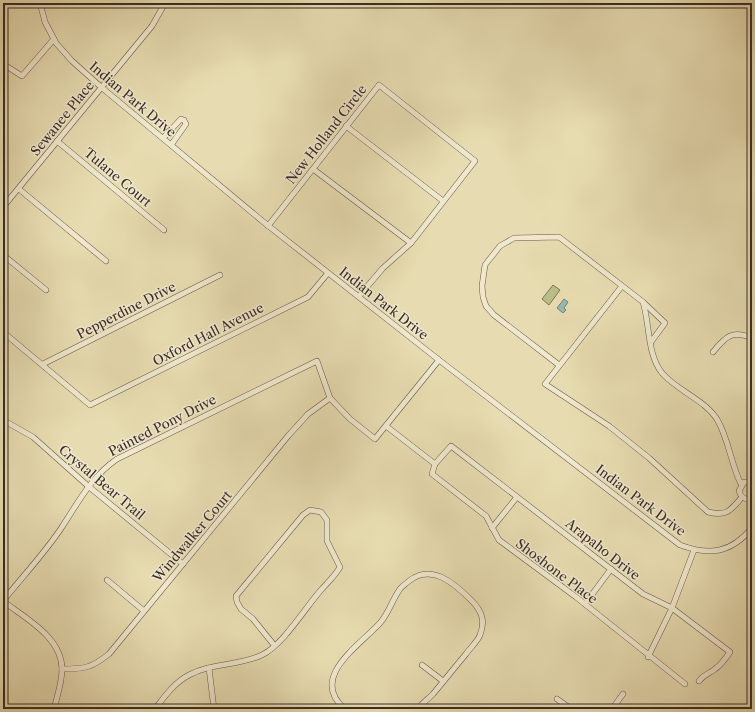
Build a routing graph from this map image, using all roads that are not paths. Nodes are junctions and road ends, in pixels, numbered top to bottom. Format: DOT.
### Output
graph roads {
  1 [pos="40,3"];
  2 [pos="165,3"];
  3 [pos="54,39"];
  4 [pos="3,64"];
  5 [pos="101,86"];
  6 [pos="346,126"];
  7 [pos="164,138"];
  8 [pos="57,141"];
  9 [pos="171,145"];
  10 [pos="313,169"];
  11 [pos="19,188"];
  12 [pos="443,201"];
  13 [pos="3,207"];
  14 [pos="268,226"];
  15 [pos="164,230"];
  16 [pos="411,243"];
  17 [pos="3,254"];
  18 [pos="106,261"];
  19 [pos="328,272"];
  20 [pos="220,275"];
  21 [pos="622,286"];
  22 [pos="46,290"];
  23 [pos="359,296"];
  24 [pos="643,302"];
  25 [pos="3,332"];
  26 [pos="752,338"];
  27 [pos="651,342"];
  28 [pos="713,352"];
  29 [pos="438,360"];
  30 [pos="43,364"];
  31 [pos="559,365"];
  32 [pos="330,398"];
  33 [pos="3,420"];
  34 [pos="386,426"];
  35 [pos="435,464"];
  36 [pos="752,482"];
  37 [pos="741,484"];
  38 [pos="88,486"];
  39 [pos="516,497"];
  40 [pos="742,497"];
  41 [pos="752,499"];
  42 [pos="492,528"];
  43 [pos="752,528"];
  44 [pos="694,550"];
  45 [pos="183,564"];
  46 [pos="611,569"];
  47 [pos="107,580"];
  48 [pos="3,601"];
  49 [pos="585,604"];
  50 [pos="672,608"];
  51 [pos="144,611"];
  52 [pos="274,645"];
  53 [pos="648,656"];
  54 [pos="422,665"];
  55 [pos="209,668"];
  56 [pos="62,669"];
  57 [pos="699,680"];
  58 [pos="443,681"];
  59 [pos="685,684"];
  60 [pos="623,694"];
  61 [pos="557,699"];
  62 [pos="54,709"];
  63 [pos="155,709"];
  64 [pos="214,709"];
  65 [pos="345,709"];
  66 [pos="418,709"];
  67 [pos="571,709"];
  68 [pos="612,709"];
  1 -- 3 [label="street, Indian Park Drive"];
  2 -- 5 [label="street, Sewanee Place"];
  3 -- 4 [label="street"];
  3 -- 5 [label="street, Indian Park Drive"];
  5 -- 7 [label="street, Indian Park Drive"];
  5 -- 8 [label="street, Sewanee Place"];
  6 -- 10 [label="street, New Holland Circle"];
  6 -- 12 [label="street"];
  6 -- 12 [label="street, New Holland Circle"];
  7 -- 9 [label="street, Indian Park Drive"];
  7 -- 9 [label="street"];
  8 -- 11 [label="street, Sewanee Place"];
  8 -- 15 [label="street, Tulane Court"];
  9 -- 14 [label="street, Indian Park Drive"];
  10 -- 14 [label="street, New Holland Circle"];
  10 -- 16 [label="street"];
  11 -- 13 [label="street, Sewanee Place"];
  11 -- 18 [label="street"];
  12 -- 16 [label="street, New Holland Circle"];
  14 -- 19 [label="street, Indian Park Drive"];
  16 -- 23 [label="street, New Holland Circle"];
  17 -- 22 [label="street"];
  19 -- 23 [label="street, Indian Park Drive"];
  19 -- 30 [label="street, Oxford Hall Avenue"];
  20 -- 30 [label="street, Pepperdine Drive"];
  21 -- 24 [label="street"];
  21 -- 31 [label="street"];
  21 -- 31 [label="street"];
  23 -- 29 [label="street, Indian Park Drive"];
  24 -- 27 [label="street"];
  24 -- 27 [label="street"];
  25 -- 30 [label="street"];
  26 -- 28 [label="street"];
  27 -- 37 [label="street"];
  29 -- 34 [label="street"];
  29 -- 44 [label="street, Indian Park Drive"];
  31 -- 40 [label="street"];
  32 -- 34 [label="street"];
  32 -- 38 [label="street, Painted Pony Drive"];
  32 -- 45 [label="street, Windwalker Court"];
  33 -- 38 [label="street, Crystal Bear Trail"];
  34 -- 35 [label="street"];
  35 -- 39 [label="street, Arapaho Drive"];
  35 -- 42 [label="street, Shoshone Place"];
  36 -- 37 [label="street"];
  37 -- 40 [label="street"];
  38 -- 45 [label="street, Crystal Bear Trail"];
  38 -- 48 [label="street, Painted Pony Drive"];
  39 -- 42 [label="street"];
  39 -- 46 [label="street, Arapaho Drive"];
  40 -- 41 [label="street"];
  42 -- 49 [label="street, Shoshone Place"];
  43 -- 44 [label="street, Indian Park Drive"];
  44 -- 50 [label="street"];
  45 -- 51 [label="street, Windwalker Court"];
  46 -- 49 [label="street"];
  46 -- 50 [label="street, Arapaho Drive"];
  47 -- 51 [label="street"];
  48 -- 56 [label="street"];
  49 -- 53 [label="street, Shoshone Place"];
  50 -- 53 [label="street"];
  50 -- 57 [label="street, Arapaho Drive"];
  51 -- 56 [label="street, Windwalker Court"];
  52 -- 52 [label="street"];
  52 -- 55 [label="street"];
  53 -- 59 [label="street, Shoshone Place"];
  54 -- 58 [label="street"];
  55 -- 63 [label="street"];
  55 -- 64 [label="street"];
  56 -- 62 [label="street"];
  58 -- 65 [label="street"];
  58 -- 66 [label="street"];
  60 -- 68 [label="street"];
  61 -- 67 [label="street"];
}
